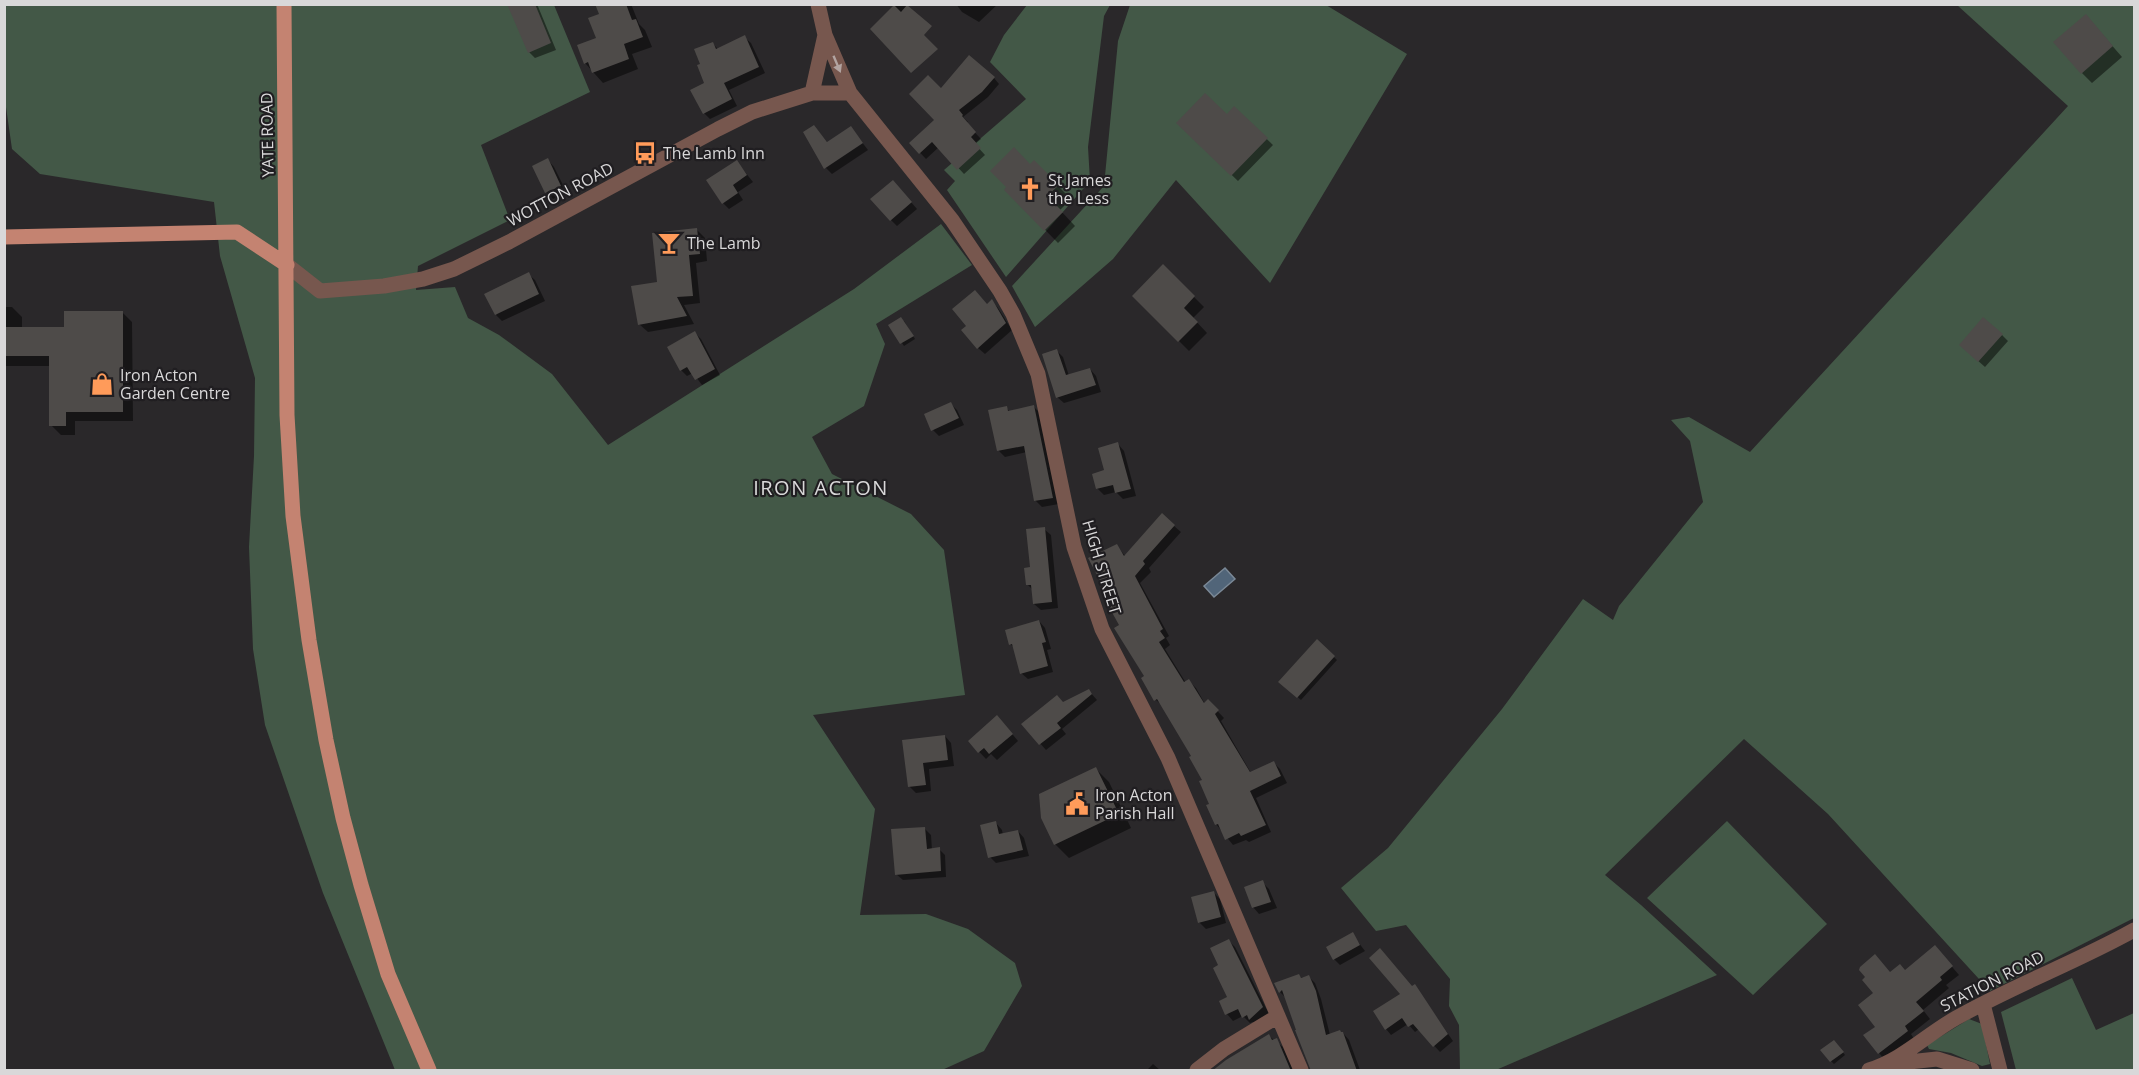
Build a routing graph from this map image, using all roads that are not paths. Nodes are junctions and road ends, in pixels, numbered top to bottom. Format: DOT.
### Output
graph roads {
  1 [pos="284,4"];
  2 [pos="818,4"];
  3 [pos="825,35"];
  4 [pos="812,93"];
  5 [pos="850,93"];
  6 [pos="4,237"];
  7 [pos="287,265"];
  8 [pos="2134,930"];
  9 [pos="1983,1004"];
  10 [pos="1278,1016"];
  11 [pos="1887,1065"];
  12 [pos="429,1071"];
  13 [pos="1197,1071"];
  14 [pos="1301,1071"];
  15 [pos="1869,1071"];
  16 [pos="1972,1071"];
  17 [pos="2000,1071"];
  1 -- 7 [label="main road, YATE ROAD"];
  2 -- 3 [label="street"];
  3 -- 4 [label="street"];
  3 -- 5 [label="street, HIGH STREET, one-way"];
  4 -- 5 [label="street, WOTTON ROAD"];
  4 -- 7 [label="street, WOTTON ROAD"];
  5 -- 10 [label="street, HIGH STREET"];
  6 -- 7 [label="main road"];
  7 -- 12 [label="main road, YATE ROAD"];
  8 -- 9 [label="street, STATION ROAD"];
  9 -- 11 [label="street, STATION ROAD"];
  9 -- 17 [label="street"];
  10 -- 13 [label="street"];
  10 -- 14 [label="street, HIGH STREET"];
  11 -- 15 [label="street, STATION ROAD"];
  11 -- 16 [label="street"];
}
